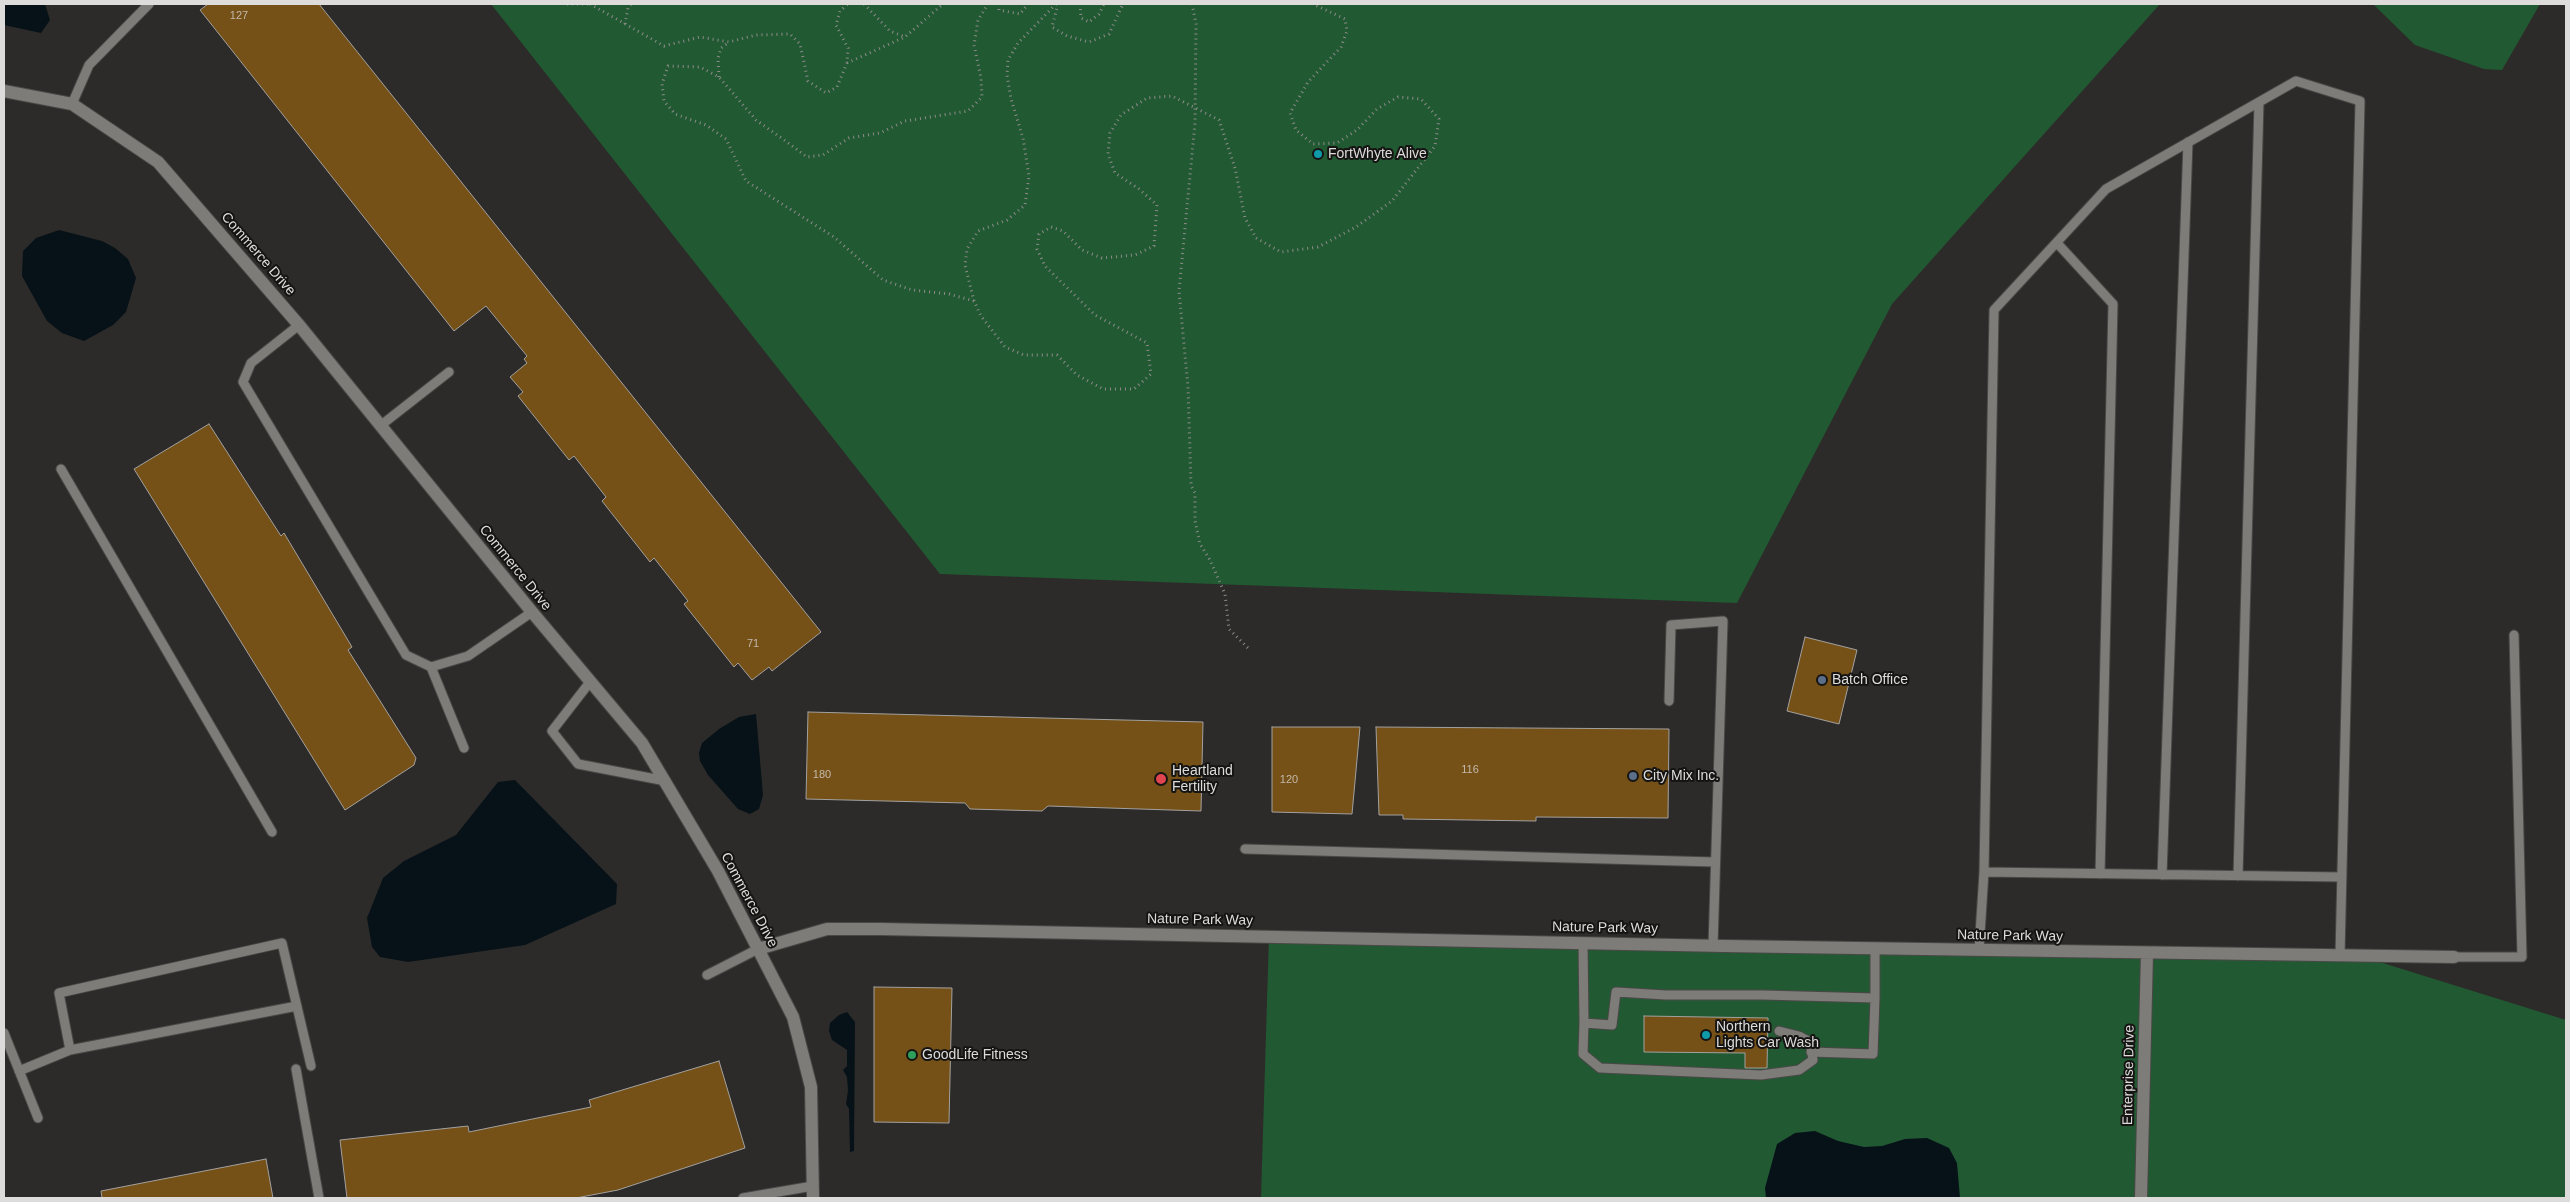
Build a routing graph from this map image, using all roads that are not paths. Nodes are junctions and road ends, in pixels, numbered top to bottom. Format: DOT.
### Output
graph roads {
  1 [pos="150,4"];
  2 [pos="4,91"];
  3 [pos="2258,102"];
  4 [pos="72,104"];
  5 [pos="2188,142"];
  6 [pos="2057,243"];
  7 [pos="299,325"];
  8 [pos="449,372"];
  9 [pos="380,426"];
  10 [pos="61,469"];
  11 [pos="532,612"];
  12 [pos="2514,636"];
  13 [pos="431,667"];
  14 [pos="590,682"];
  15 [pos="1669,701"];
  16 [pos="464,748"];
  17 [pos="666,781"];
  18 [pos="272,832"];
  19 [pos="1246,849"];
  20 [pos="1715,862"];
  21 [pos="1984,872"];
  22 [pos="2100,874"];
  23 [pos="2162,875"];
  24 [pos="2238,876"];
  25 [pos="2341,877"];
  26 [pos="1583,943"];
  27 [pos="1712,946"];
  28 [pos="758,949"];
  29 [pos="1875,949"];
  30 [pos="1980,950"];
  31 [pos="2146,953"];
  32 [pos="2340,955"];
  33 [pos="2454,957"];
  34 [pos="707,975"];
  35 [pos="1876,998"];
  36 [pos="297,1006"];
  37 [pos="1584,1023"];
  38 [pos="1779,1031"];
  39 [pos="4,1034"];
  40 [pos="70,1050"];
  41 [pos="1811,1052"];
  42 [pos="311,1066"];
  43 [pos="296,1069"];
  44 [pos="19,1071"];
  45 [pos="38,1118"];
  46 [pos="813,1192"];
  47 [pos="319,1198"];
  48 [pos="743,1198"];
  49 [pos="2141,1198"];
  1 -- 4 [label="lane"];
  2 -- 4 [label="street, Commerce Drive"];
  3 -- 5 [label="lane"];
  3 -- 24 [label="lane"];
  3 -- 25 [label="lane"];
  4 -- 7 [label="street, Commerce Drive"];
  5 -- 6 [label="lane"];
  5 -- 23 [label="lane"];
  6 -- 21 [label="lane"];
  6 -- 22 [label="lane"];
  7 -- 9 [label="street, Commerce Drive"];
  7 -- 13 [label="lane"];
  8 -- 9 [label="lane"];
  9 -- 11 [label="street, Commerce Drive"];
  10 -- 18 [label="lane"];
  11 -- 13 [label="lane"];
  11 -- 14 [label="street, Commerce Drive"];
  12 -- 33 [label="lane"];
  13 -- 16 [label="lane"];
  14 -- 17 [label="street, Commerce Drive"];
  14 -- 17 [label="lane"];
  15 -- 20 [label="lane"];
  17 -- 28 [label="street, Commerce Drive"];
  19 -- 20 [label="lane"];
  20 -- 27 [label="lane"];
  21 -- 22 [label="lane"];
  21 -- 30 [label="lane"];
  22 -- 23 [label="lane"];
  23 -- 24 [label="lane"];
  24 -- 25 [label="lane"];
  25 -- 32 [label="lane"];
  26 -- 27 [label="street, Nature Park Way"];
  26 -- 28 [label="street, Nature Park Way"];
  26 -- 37 [label="lane"];
  27 -- 29 [label="street, Nature Park Way"];
  28 -- 34 [label="lane"];
  28 -- 46 [label="street, Commerce Drive"];
  29 -- 30 [label="street, Nature Park Way"];
  29 -- 35 [label="lane"];
  30 -- 31 [label="street, Nature Park Way"];
  31 -- 32 [label="street, Nature Park Way"];
  31 -- 49 [label="street, Enterprise Drive"];
  32 -- 33 [label="street, Nature Park Way"];
  35 -- 37 [label="lane"];
  35 -- 41 [label="lane"];
  36 -- 40 [label="lane"];
  36 -- 40 [label="lane"];
  36 -- 42 [label="lane"];
  37 -- 41 [label="lane"];
  38 -- 41 [label="lane"];
  39 -- 44 [label="lane"];
  40 -- 44 [label="lane"];
  43 -- 47 [label="lane"];
  44 -- 45 [label="lane"];
  46 -- 48 [label="lane"];
}
